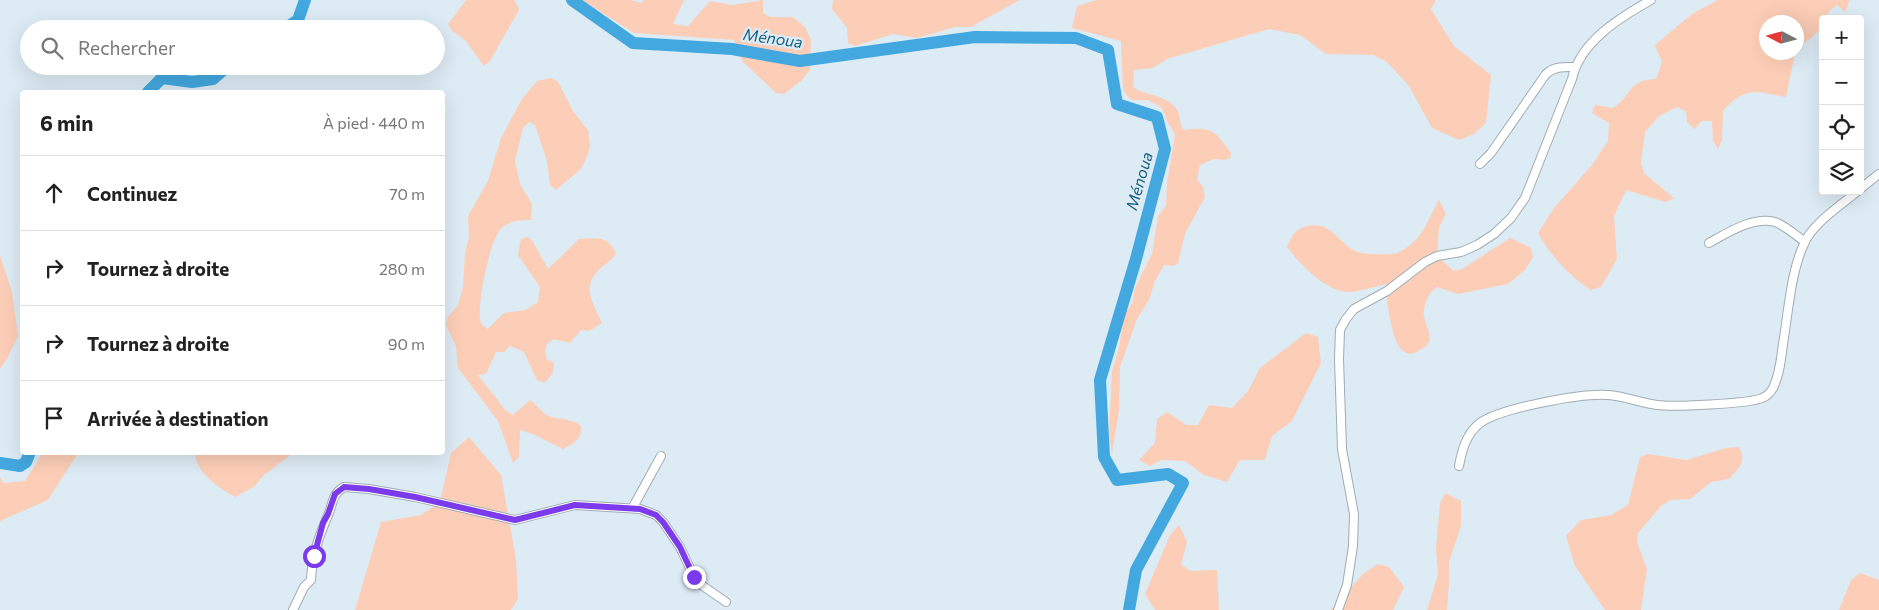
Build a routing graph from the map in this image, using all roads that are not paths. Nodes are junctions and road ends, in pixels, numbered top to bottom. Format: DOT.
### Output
graph roads {
  1 [pos="1650,0"];
  2 [pos="1575,67"];
  3 [pos="1480,164"];
  4 [pos="1879,174"];
  5 [pos="1864,186"];
  6 [pos="1853,195"];
  7 [pos="1804,241"];
  8 [pos="1709,243"];
  9 [pos="661,456"];
  10 [pos="1459,466"];
  11 [pos="634,507"];
  12 [pos="726,602"];
  13 [pos="293,610"];
  14 [pos="1338,610"];
  1 -- 2 [label="street"];
  2 -- 3 [label="street"];
  2 -- 14 [label="street"];
  4 -- 5 [label="street"];
  6 -- 7 [label="street"];
  7 -- 8 [label="street"];
  7 -- 10 [label="street"];
  9 -- 11 [label="street"];
  11 -- 12 [label="street"];
  11 -- 13 [label="street"];
}
